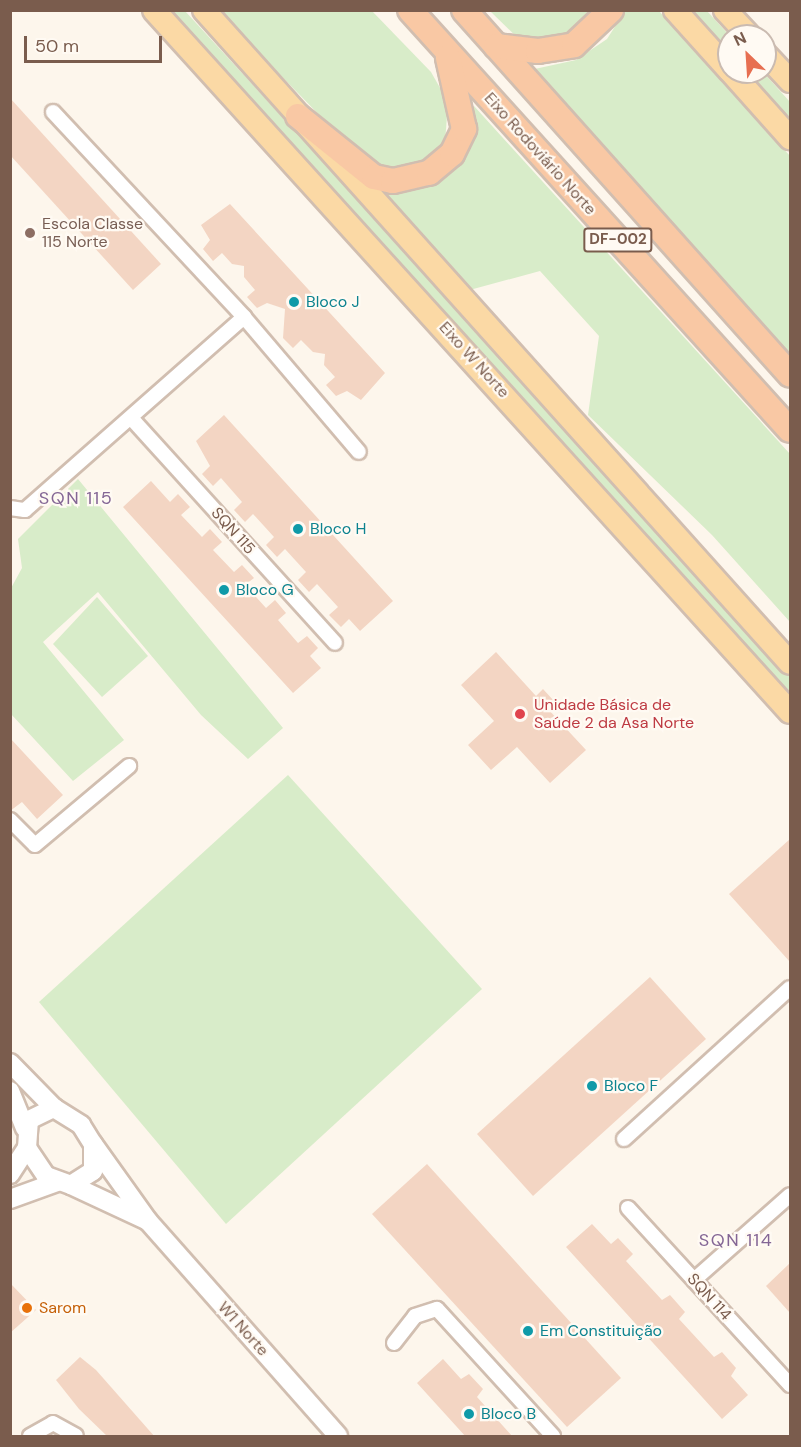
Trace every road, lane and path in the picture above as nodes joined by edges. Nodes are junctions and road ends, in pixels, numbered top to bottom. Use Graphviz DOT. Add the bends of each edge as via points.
graph roads {
  1 [pos="204,10"];
  2 [pos="410,10"];
  3 [pos="464,10"];
  4 [pos="612,10"];
  5 [pos="675,10"];
  6 [pos="725,10"];
  7 [pos="155,14"];
  8 [pos="737,24"];
  9 [pos="496,46"];
  10 [pos="446,50"];
  11 [pos="717,57"];
  12 [pos="777,67"];
  13 [pos="790,81"];
  14 [pos="742,84"];
  15 [pos="53,112"];
  16 [pos="298,116"];
  17 [pos="790,138"];
  18 [pos="244,317"];
  19 [pos="790,375"];
  20 [pos="132,419"];
  21 [pos="790,430"];
  22 [pos="358,452"];
  23 [pos="10,508"];
  24 [pos="335,643"];
  25 [pos="790,663"];
  26 [pos="790,712"];
  27 [pos="129,766"];
  28 [pos="10,820"];
  29 [pos="790,988"];
  30 [pos="10,1063"];
  31 [pos="10,1091"];
  32 [pos="54,1108"];
  33 [pos="25,1128"];
  34 [pos="624,1139"];
  35 [pos="93,1144"];
  36 [pos="27,1148"];
  37 [pos="10,1174"];
  38 [pos="64,1183"];
  39 [pos="790,1195"];
  40 [pos="10,1199"];
  41 [pos="628,1208"];
  42 [pos="148,1221"];
  43 [pos="694,1280"];
  44 [pos="394,1343"];
  45 [pos="790,1385"];
  46 [pos="30,1437"];
  47 [pos="76,1437"];
  48 [pos="338,1437"];
  49 [pos="553,1437"];
  1 -- 16 [label="main road, Eixo W Norte"];
  2 -- 10 [label="highway, Eixo Rodoviário Norte / DF-002"];
  3 -- 9 [label="highway, DF-002"];
  4 -- 9 [label="highway" via="574,45 538,51"];
  5 -- 11 [label="main road"];
  6 -- 8 [label="main road"];
  7 -- 26 [label="main road, Eixo W Norte"];
  9 -- 19 [label="highway, DF-002"];
  10 -- 16 [label="highway" via="464,129 452,154 429,172 393,181 374,177"];
  10 -- 21 [label="highway, Eixo Rodoviário Norte / DF-002"];
  12 -- 13 [label="main road"];
  14 -- 17 [label="main road"];
  15 -- 18 [label="street"];
  16 -- 25 [label="main road, Eixo W Norte"];
  18 -- 20 [label="street"];
  18 -- 22 [label="street"];
  20 -- 23 [label="street" via="26,510"];
  20 -- 24 [label="street, SQN 115"];
  27 -- 28 [label="street" via="35,845"];
  29 -- 34 [label="street"];
  30 -- 32 [label="street"];
  31 -- 33 [label="street"];
  32 -- 33 [label="street" via="40,1110"];
  32 -- 35 [label="street" via="81,1125"];
  33 -- 36 [label="street"];
  35 -- 38 [label="street" via="93,1171"];
  35 -- 42 [label="street, W1 Norte"];
  36 -- 37 [label="street"];
  36 -- 38 [label="street" via="38,1168"];
  38 -- 40 [label="street"];
  38 -- 42 [label="street, W1 Norte"];
  39 -- 43 [label="street"];
  41 -- 43 [label="street, SQN 114"];
  42 -- 48 [label="street, W1 Norte"];
  43 -- 45 [label="street, SQN 114"];
  44 -- 49 [label="street" via="415,1316 436,1309"];
  46 -- 47 [label="street" via="53,1423"];
}
